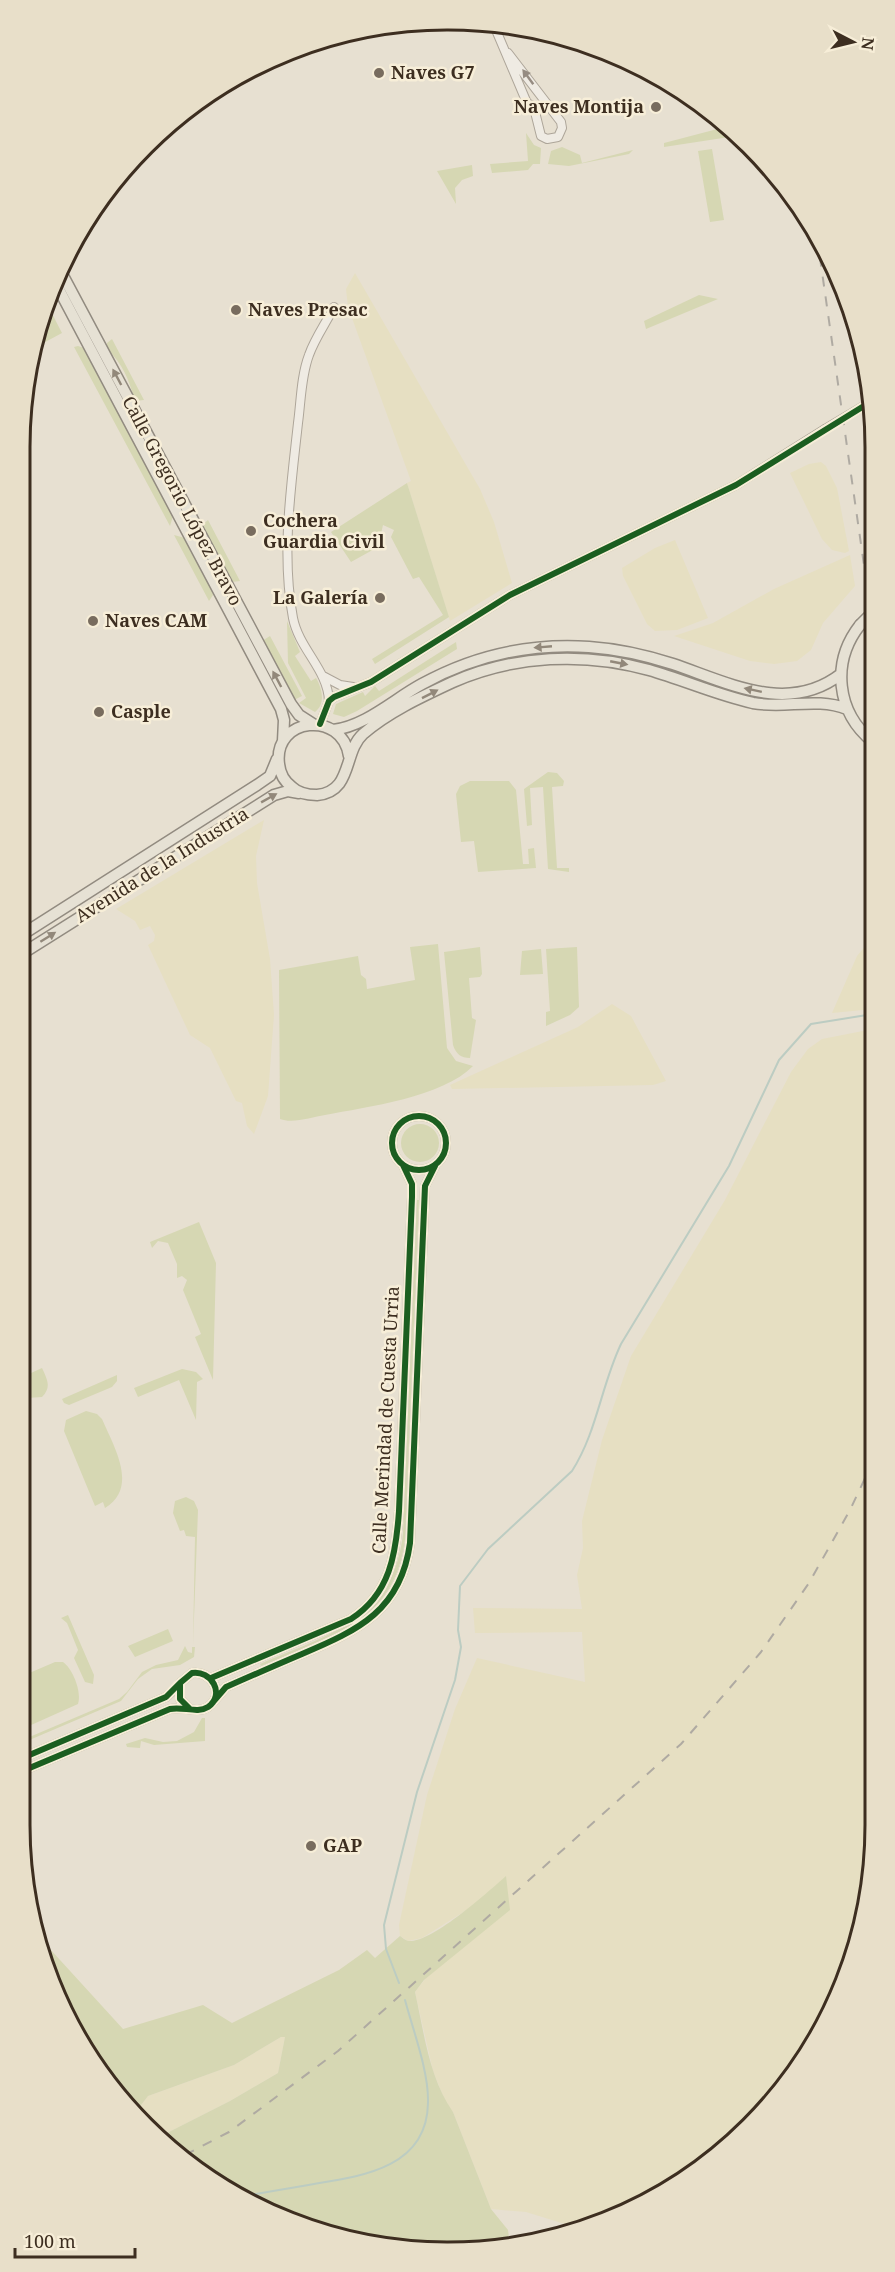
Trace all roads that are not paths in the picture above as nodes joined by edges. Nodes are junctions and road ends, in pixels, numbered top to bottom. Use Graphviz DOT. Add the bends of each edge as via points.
graph roads {
  1 [pos="498,34"];
  2 [pos="508,53"];
  3 [pos="545,104"];
  4 [pos="534,108"];
  5 [pos="65,280"];
  6 [pos="60,292"];
  7 [pos="334,307"];
  8 [pos="863,407"];
  9 [pos="865,620"];
  10 [pos="841,674"];
  11 [pos="323,676"];
  12 [pos="357,688"];
  13 [pos="329,701"];
  14 [pos="847,709"];
  15 [pos="317,724"];
  16 [pos="333,730"];
  17 [pos="865,735"];
  18 [pos="282,742"];
  19 [pos="278,756"];
  20 [pos="349,756"];
  21 [pos="309,795"];
  22 [pos="30,930"];
  23 [pos="30,949"];
  24 [pos="403,1165"];
  25 [pos="435,1166"];
  26 [pos="211,1678"];
  27 [pos="180,1683"];
  28 [pos="213,1702"];
  29 [pos="190,1709"];
  30 [pos="30,1755"];
  31 [pos="30,1768"];
  1 -- 2 [label="street"];
  3 -- 2 [label="street, one-way"];
  2 -- 4 [label="street" via="524,98"];
  3 -- 4 [label="street"];
  3 -- 4 [label="street" via="561,122 561,132 554,139 538,132"];
  15 -- 5 [label="main road, Calle Gregorio López Bravo, one-way" via="299,715 291,704"];
  6 -- 18 [label="main road, Calle Gregorio López Bravo" via="281,709 285,727"];
  7 -- 11 [label="street" via="304,371 289,517 293,618 302,642"];
  8 -- 12 [label="street, bridge" via="717,495 510,595"];
  9 -- 10 [label="main road, bridge" via="846,648"];
  10 -- 14 [label="main road"];
  10 -- 16 [label="main road, one-way" via="811,692 780,694 745,689 662,661 611,649 526,649 487,657 447,672 365,718"];
  11 -- 12 [label="street"];
  11 -- 13 [label="street"];
  12 -- 13 [label="street"];
  13 -- 15 [label="street"];
  14 -- 17 [label="main road"];
  20 -- 14 [label="main road, one-way" via="363,734 424,696 481,672 534,660 610,661 751,702 780,706 821,702"];
  15 -- 16 [label="main road"];
  15 -- 18 [label="main road" via="297,728"];
  16 -- 20 [label="main road" via="344,740"];
  18 -- 19 [label="main road"];
  19 -- 21 [label="main road" via="286,782"];
  19 -- 22 [label="main road, Avenida de la Industria" via="270,776"];
  20 -- 21 [label="main road" via="348,771 341,782 321,794"];
  23 -- 21 [label="main road, Avenida de la Industria, one-way" via="274,795 288,791"];
  24 -- 25 [label="street" via="421,1171"];
  24 -- 25 [label="street" via="392,1146 395,1131 405,1120 421,1116 436,1122 446,1136 445,1153"];
  24 -- 26 [label="street, Calle Merindad de Cuesta Urria" via="412,1184 412,1197 397,1548 388,1578 368,1606 351,1619"];
  25 -- 28 [label="street, Calle Merindad de Cuesta Urria" via="425,1186 410,1543 403,1575 383,1607 358,1629 226,1686"];
  26 -- 27 [label="street" via="196,1672"];
  26 -- 28 [label="street" via="216,1690"];
  27 -- 29 [label="street" via="180,1699"];
  27 -- 30 [label="street" via="166,1697"];
  28 -- 29 [label="street" via="201,1710"];
  29 -- 31 [label="street" via="170,1709"];
}
